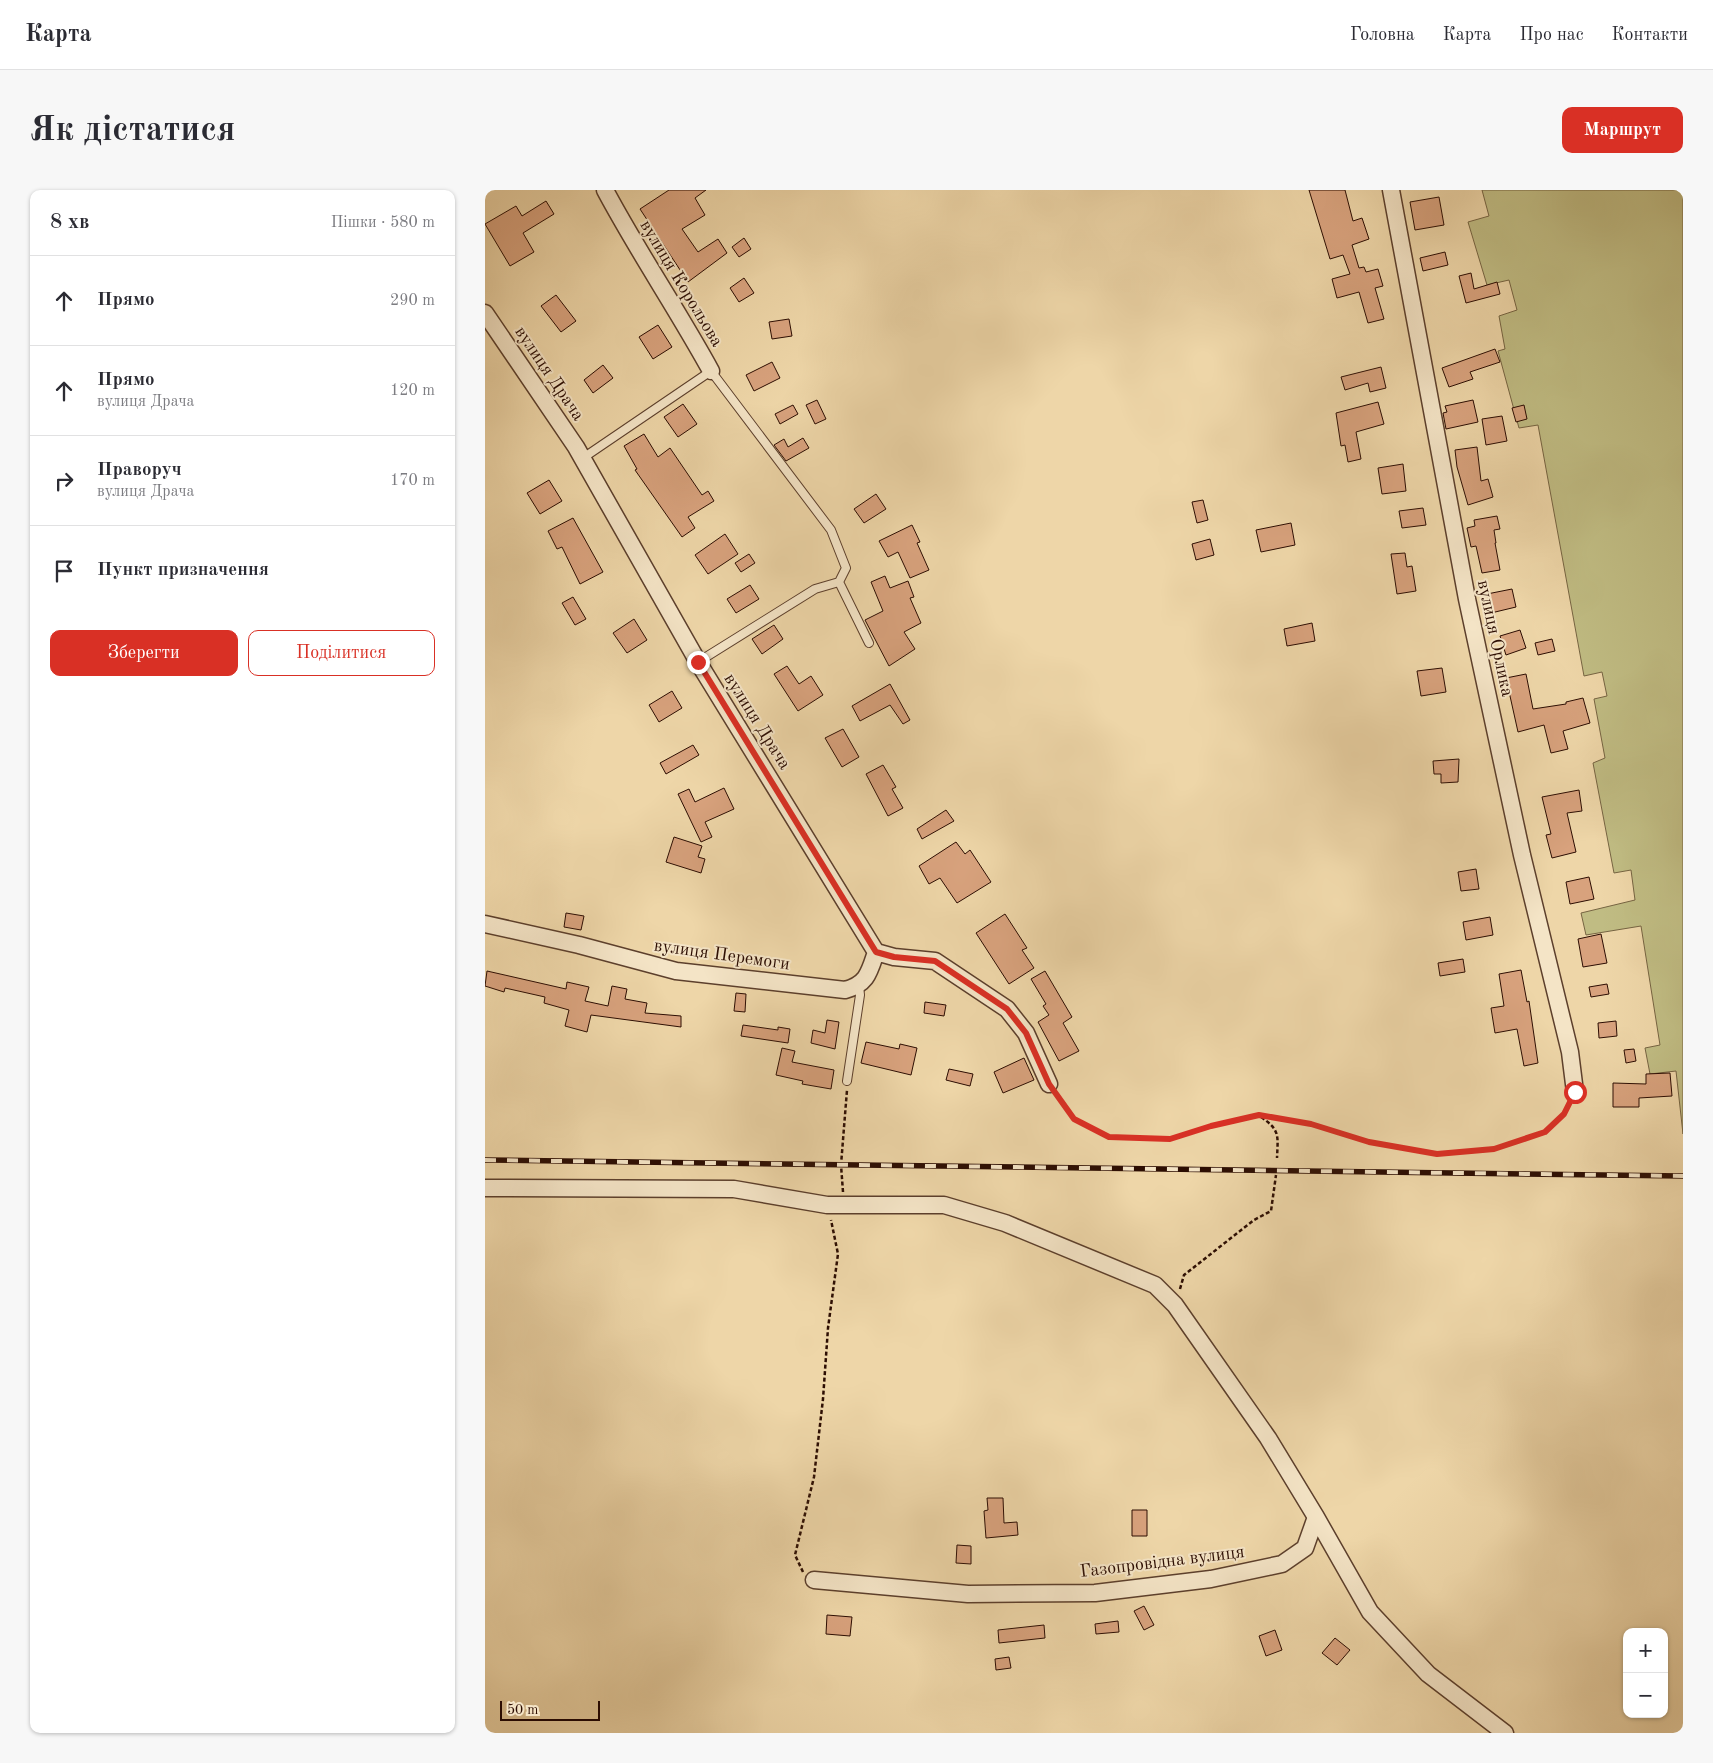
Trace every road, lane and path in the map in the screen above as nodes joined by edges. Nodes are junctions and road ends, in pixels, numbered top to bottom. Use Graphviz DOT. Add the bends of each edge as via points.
graph roads {
  1 [pos="605,190"];
  2 [pos="1391,190"];
  3 [pos="485,313"];
  4 [pos="711,371"];
  5 [pos="583,458"];
  6 [pos="839,582"];
  7 [pos="869,643"];
  8 [pos="698,662"];
  9 [pos="485,924"];
  10 [pos="876,952"];
  11 [pos="859,986"];
  12 [pos="847,1081"];
  13 [pos="1049,1084"];
  14 [pos="1575,1092"];
  15 [pos="1259,1115"];
  16 [pos="1277,1158"];
  17 [pos="1276,1175"];
  18 [pos="485,1188"];
  19 [pos="833,1204"];
  20 [pos="1175,1305"];
  21 [pos="1316,1517"];
  22 [pos="814,1580"];
  23 [pos="1505,1733"];
  1 -- 4 [label="street, вулиця Корольова" via="629,236 683,319"];
  2 -- 14 [label="street, вулиця Орлика" via="1467,599 1522,855 1570,1052"];
  3 -- 5 [label="street, вулиця Драча"];
  4 -- 5 [label="lane"];
  4 -- 6 [label="lane" via="831,530 846,568"];
  5 -- 8 [label="street, вулиця Драча"];
  6 -- 7 [label="lane"];
  6 -- 8 [label="lane" via="815,589"];
  8 -- 10 [label="street, вулиця Драча"];
  9 -- 11 [label="street, вулиця Перемоги" via="676,971 845,990"];
  10 -- 11 [label="street" via="866,978"];
  10 -- 13 [label="street" via="935,961 1007,1009 1026,1033"];
  11 -- 12 [label="lane"];
  12 -- 19 [label="path" via="841,1165 844,1190"];
  13 -- 15 [label="path" via="1074,1119 1109,1137 1170,1139"];
  14 -- 15 [label="path" via="1564,1114 1545,1132 1494,1149 1437,1154 1369,1142 1311,1124"];
  15 -- 16 [label="path" via="1277,1131"];
  17 -- 20 [label="path" via="1271,1211 1254,1220 1184,1275"];
  18 -- 19 [label="street" via="734,1189"];
  19 -- 20 [label="street" via="944,1204 1005,1223 1155,1285"];
  19 -- 22 [label="path" via="837,1254 823,1399 814,1477 795,1556 800,1570"];
  20 -- 21 [label="street" via="1269,1438"];
  21 -- 22 [label="street, Газопровідна вулиця" via="1305,1548 1282,1564 1211,1579 1095,1592 968,1594"];
  21 -- 23 [label="street" via="1370,1612 1428,1674"];
}
